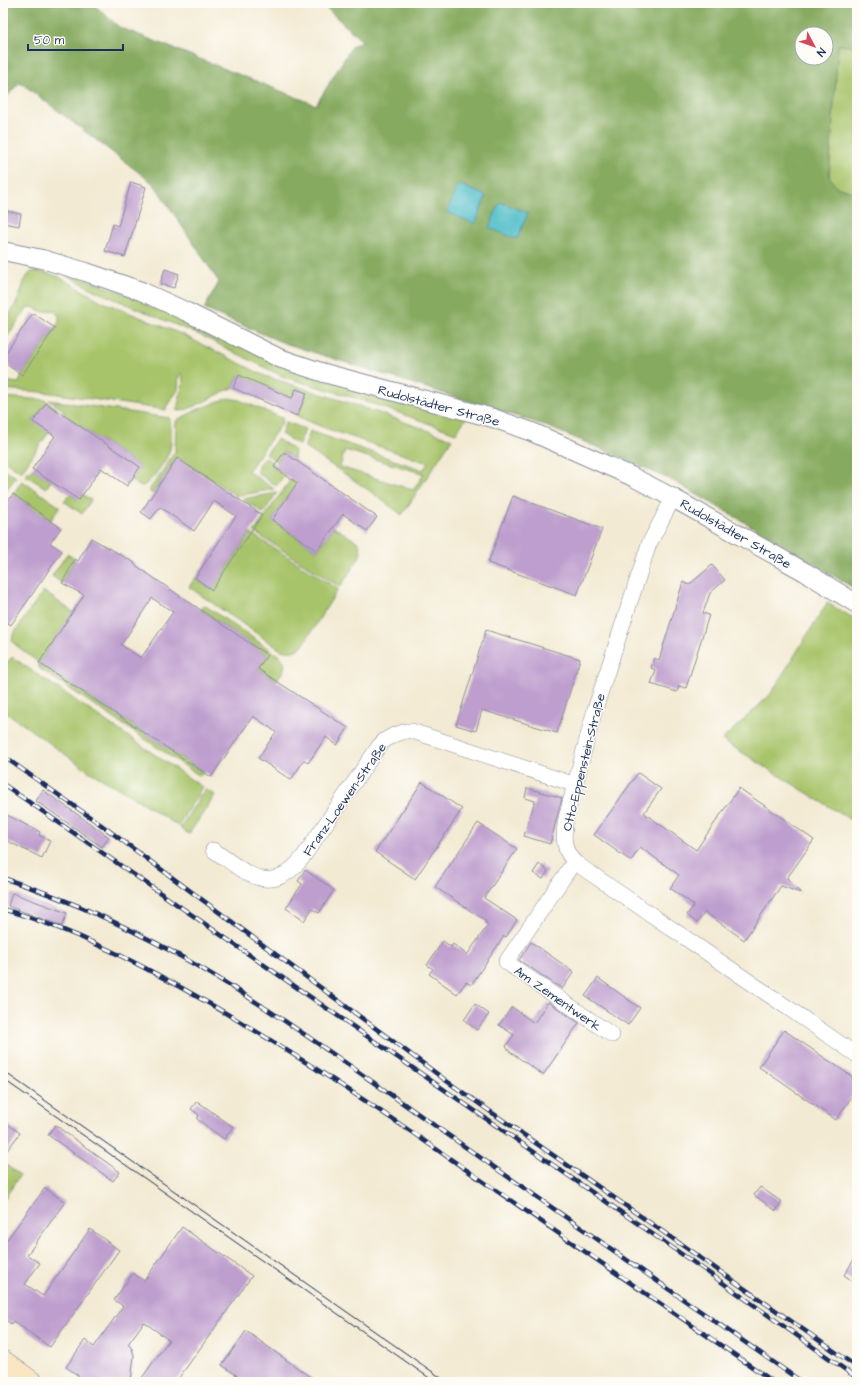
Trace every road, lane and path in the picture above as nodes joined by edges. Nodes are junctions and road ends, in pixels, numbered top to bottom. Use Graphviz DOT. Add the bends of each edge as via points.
graph roads {
  1 [pos="3,251"];
  2 [pos="673,498"];
  3 [pos="857,604"];
  4 [pos="576,785"];
  5 [pos="213,850"];
  6 [pos="574,862"];
  7 [pos="612,1035"];
  8 [pos="857,1055"];
  9 [pos="3,1361"];
  10 [pos="32,1382"];
  1 -- 2 [label="street, Rudolstädter Straße" via="42,259 141,291 279,358 324,373 493,418 532,432 631,476"];
  2 -- 3 [label="street, Rudolstädter Straße"];
  2 -- 4 [label="street, Otto-Eppenstein-Straße" via="649,544 595,709"];
  4 -- 5 [label="street, Franz-Loewen-Straße" via="406,731 389,738 379,746 303,857 284,876 271,880 258,879"];
  4 -- 6 [label="street, Otto-Eppenstein-Straße" via="566,818 564,836 567,852"];
  6 -- 7 [label="street, Am Zementwerk" via="506,962"];
  6 -- 8 [label="street, Otto-Eppenstein-Straße"];
  9 -- 10 [label="main road"];
}
